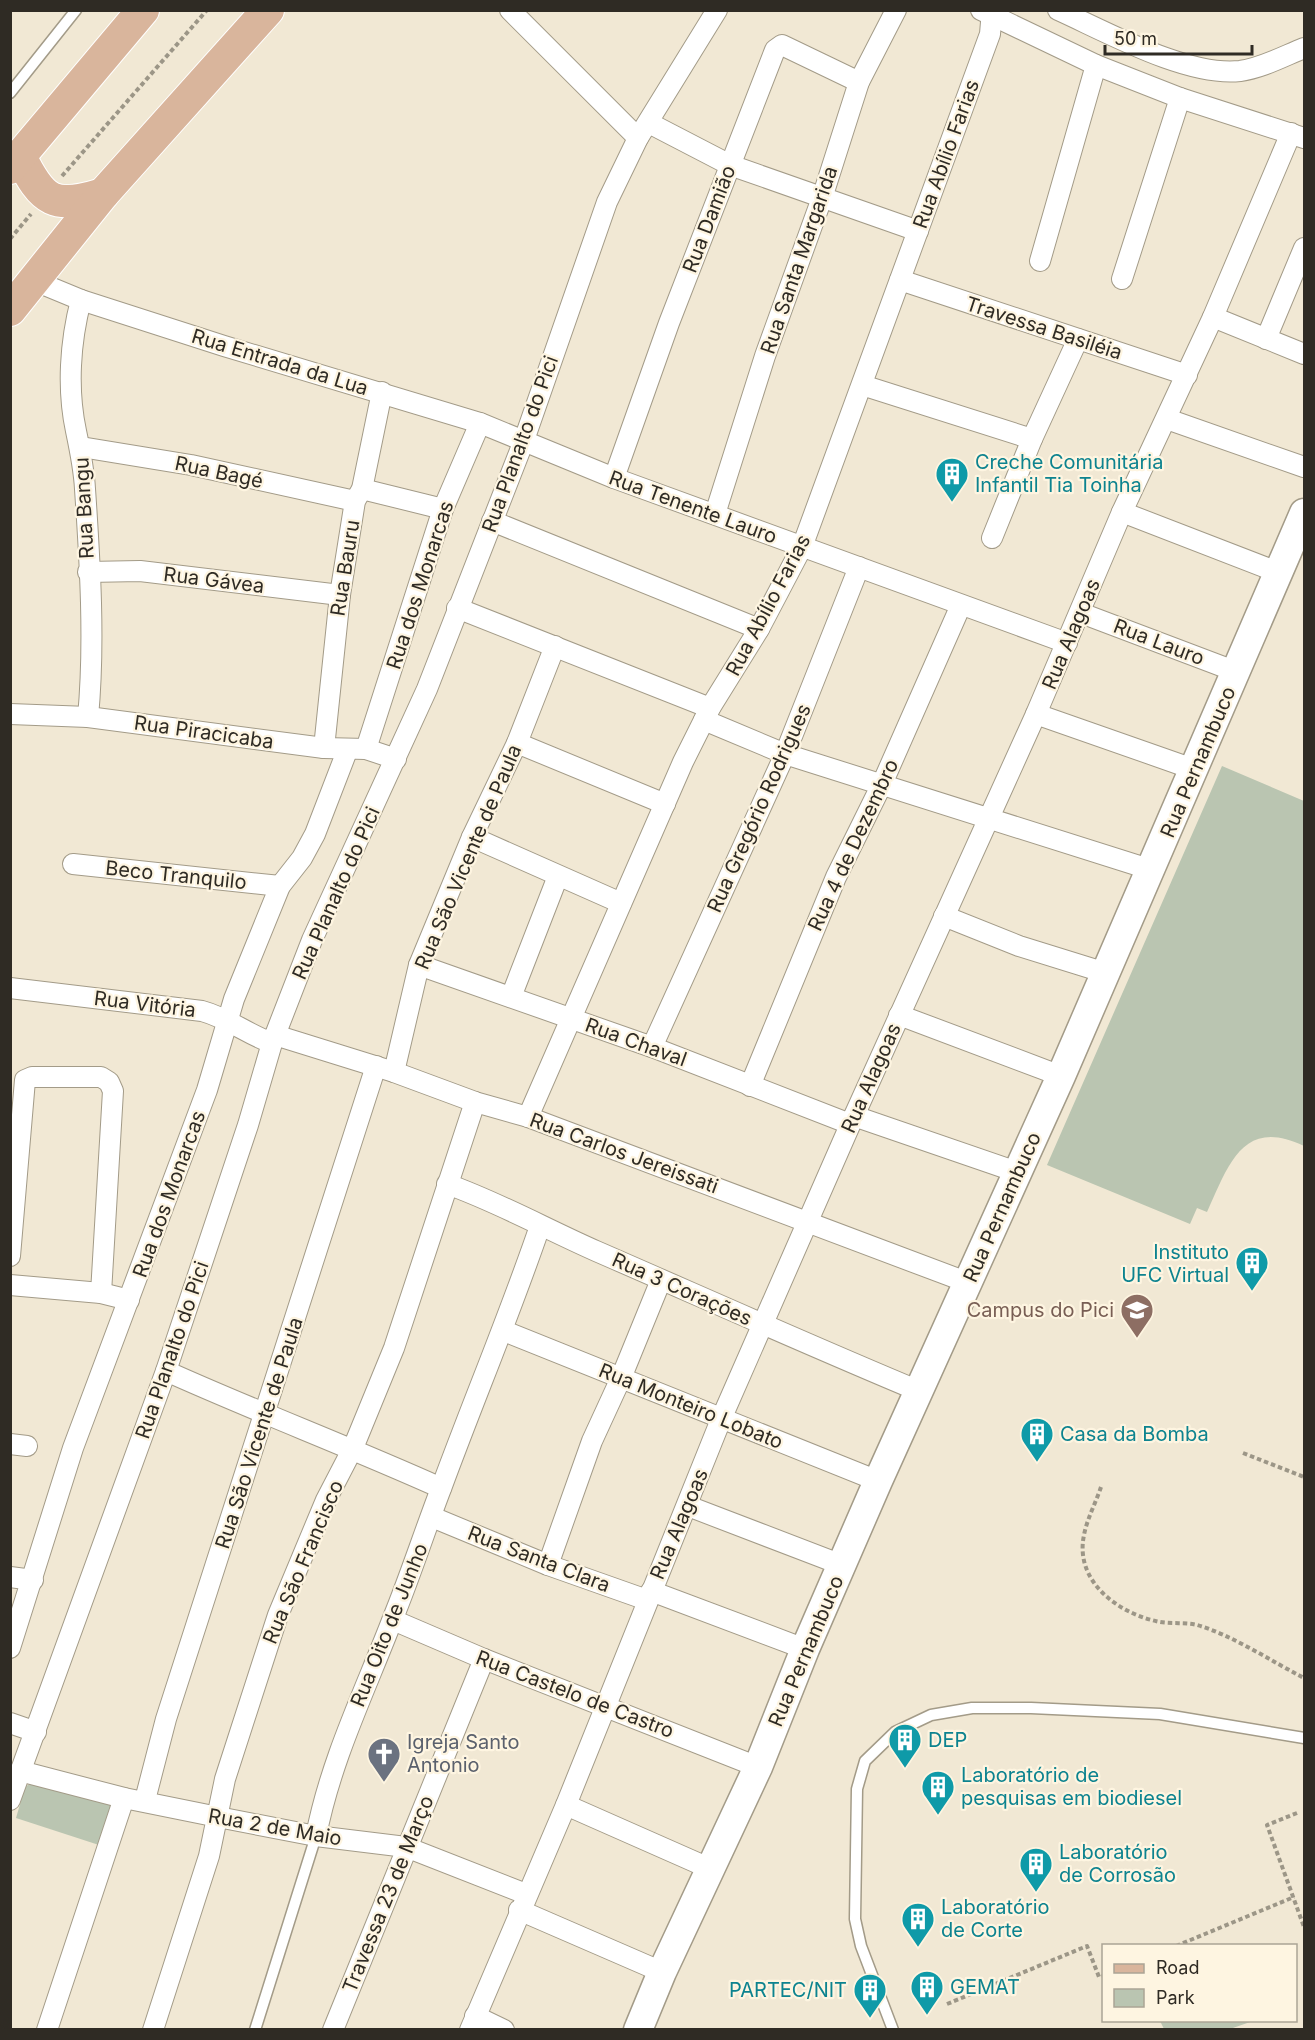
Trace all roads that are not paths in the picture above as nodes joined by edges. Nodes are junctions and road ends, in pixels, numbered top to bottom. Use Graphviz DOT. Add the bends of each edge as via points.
graph roads {
  1 [pos="76,10"];
  2 [pos="143,10"];
  3 [pos="268,10"];
  4 [pos="510,10"];
  5 [pos="717,10"];
  6 [pos="896,10"];
  7 [pos="1058,10"];
  8 [pos="988,12"];
  9 [pos="1305,48"];
  10 [pos="1096,65"];
  11 [pos="858,82"];
  12 [pos="10,93"];
  13 [pos="1180,98"];
  14 [pos="643,131"];
  15 [pos="1298,136"];
  16 [pos="15,162"];
  17 [pos="730,165"];
  18 [pos="103,194"];
  19 [pos="822,198"];
  20 [pos="918,231"];
  21 [pos="1305,248"];
  22 [pos="1040,261"];
  23 [pos="1122,279"];
  24 [pos="900,280"];
  25 [pos="35,281"];
  26 [pos="81,300"];
  27 [pos="10,310"];
  28 [pos="1213,317"];
  29 [pos="1078,339"];
  30 [pos="1266,339"];
  31 [pos="1305,354"];
  32 [pos="1187,375"];
  33 [pos="862,385"];
  34 [pos="382,392"];
  35 [pos="1167,419"];
  36 [pos="480,423"];
  37 [pos="1032,439"];
  38 [pos="523,443"];
  39 [pos="81,447"];
  40 [pos="1305,467"];
  41 [pos="614,478"];
  42 [pos="358,495"];
  43 [pos="443,509"];
  44 [pos="1122,512"];
  45 [pos="1305,513"];
  46 [pos="715,514"];
  47 [pos="492,520"];
  48 [pos="992,538"];
  49 [pos="802,547"];
  50 [pos="859,567"];
  51 [pos="88,572"];
  52 [pos="1280,573"];
  53 [pos="340,595"];
  54 [pos="961,605"];
  55 [pos="457,608"];
  56 [pos="1080,613"];
  57 [pos="759,629"];
  58 [pos="1067,644"];
  59 [pos="555,646"];
  60 [pos="1237,672"];
  61 [pos="10,714"];
  62 [pos="707,714"];
  63 [pos="1036,714"];
  64 [pos="88,717"];
  65 [pos="517,743"];
  66 [pos="324,748"];
  67 [pos="357,750"];
  68 [pos="785,754"];
  69 [pos="396,759"];
  70 [pos="1193,769"];
  71 [pos="882,784"];
  72 [pos="664,804"];
  73 [pos="988,818"];
  74 [pos="472,837"];
  75 [pos="73,864"];
  76 [pos="1152,870"];
  77 [pos="558,876"];
  78 [pos="280,886"];
  79 [pos="621,903"];
  80 [pos="944,916"];
  81 [pos="419,965"];
  82 [pos="1106,973"];
  83 [pos="10,988"];
  84 [pos="511,997"];
  85 [pos="899,1015"];
  86 [pos="571,1018"];
  87 [pos="228,1019"];
  88 [pos="274,1039"];
  89 [pos="652,1047"];
  90 [pos="385,1069"];
  91 [pos="1061,1076"];
  92 [pos="750,1086"];
  93 [pos="475,1102"];
  94 [pos="528,1117"];
  95 [pos="852,1120"];
  96 [pos="1017,1172"];
  97 [pos="447,1184"];
  98 [pos="807,1222"];
  99 [pos="540,1226"];
  100 [pos="10,1256"];
  101 [pos="661,1280"];
  102 [pos="969,1283"];
  103 [pos="10,1285"];
  104 [pos="101,1293"];
  105 [pos="129,1300"];
  106 [pos="762,1326"];
  107 [pos="504,1330"];
  108 [pos="166,1371"];
  109 [pos="621,1378"];
  110 [pos="919,1391"];
  111 [pos="265,1416"];
  112 [pos="722,1417"];
  113 [pos="352,1448"];
  114 [pos="878,1481"];
  115 [pos="441,1488"];
  116 [pos="688,1506"];
  117 [pos="432,1517"];
  118 [pos="548,1565"];
  119 [pos="842,1565"];
  120 [pos="10,1578"];
  121 [pos="33,1580"];
  122 [pos="649,1595"];
  123 [pos="393,1620"];
  124 [pos="10,1648"];
  125 [pos="805,1649"];
  126 [pos="484,1659"];
  127 [pos="605,1705"];
  128 [pos="10,1723"];
  129 [pos="36,1732"];
  130 [pos="1305,1738"];
  131 [pos="758,1767"];
  132 [pos="20,1771"];
  133 [pos="124,1798"];
  134 [pos="10,1800"];
  135 [pos="145,1800"];
  136 [pos="566,1804"];
  137 [pos="218,1817"];
  138 [pos="316,1836"];
  139 [pos="406,1847"];
  140 [pos="711,1869"];
  141 [pos="523,1902"];
  142 [pos="662,1972"];
  143 [pos="472,2023"];
  144 [pos="47,2030"];
  145 [pos="153,2030"];
  146 [pos="255,2030"];
  147 [pos="333,2030"];
  148 [pos="504,2030"];
  149 [pos="638,2030"];
  150 [pos="892,2030"];
  1 -- 12 [label="lane"];
  2 -- 16 [label="main road"];
  3 -- 18 [label="main road"];
  4 -- 14 [label="street"];
  5 -- 14 [label="street, Rua Planalto do Pici"];
  6 -- 11 [label="street, Rua Santa Margarida"];
  7 -- 9 [label="street" via="1203,70 1241,70"];
  8 -- 10 [label="street"];
  8 -- 20 [label="street, Rua Abílio Farias" via="990,34"];
  10 -- 13 [label="street"];
  10 -- 22 [label="street"];
  11 -- 17 [label="street, Rua Damião" via="777,46"];
  11 -- 19 [label="street, Rua Santa Margarida"];
  13 -- 15 [label="street"];
  13 -- 23 [label="street"];
  14 -- 17 [label="street"];
  14 -- 38 [label="street, Rua Planalto do Pici" via="606,202"];
  15 -- 28 [label="street, Rua Alagoas"];
  16 -- 18 [label="main road" via="46,195 62,203"];
  17 -- 19 [label="street"];
  17 -- 41 [label="street, Rua Damião"];
  18 -- 25 [label="main road"];
  19 -- 20 [label="street"];
  19 -- 46 [label="street, Rua Santa Margarida" via="765,356"];
  20 -- 24 [label="street, Rua Abílio Farias"];
  21 -- 30 [label="street"];
  24 -- 29 [label="street, Travessa Basiléia"];
  24 -- 33 [label="street, Rua Abílio Farias"];
  25 -- 26 [label="street, Rua Entrada da Lua"];
  25 -- 27 [label="main road"];
  26 -- 34 [label="street, Rua Entrada da Lua"];
  26 -- 39 [label="street, Rua Bangu" via="71,349 76,430"];
  28 -- 30 [label="street"];
  28 -- 32 [label="street, Rua Alagoas"];
  29 -- 32 [label="street, Travessa Basiléia"];
  29 -- 37 [label="street"];
  30 -- 31 [label="street"];
  32 -- 35 [label="street, Rua Alagoas"];
  33 -- 37 [label="street"];
  33 -- 49 [label="street, Rua Abílio Farias"];
  34 -- 36 [label="street, Rua Entrada da Lua"];
  34 -- 42 [label="street, Rua Bauru"];
  35 -- 40 [label="street"];
  35 -- 44 [label="street, Rua Alagoas"];
  36 -- 38 [label="street, Rua Entrada da Lua"];
  36 -- 43 [label="street, Rua dos Monarcas"];
  37 -- 48 [label="street"];
  38 -- 41 [label="street, Rua Tenente Lauro"];
  38 -- 47 [label="street, Rua Planalto do Pici"];
  39 -- 42 [label="street, Rua Bagé"];
  39 -- 51 [label="street, Rua Bangu"];
  41 -- 46 [label="street, Rua Tenente Lauro"];
  42 -- 43 [label="street, Rua Bagé"];
  42 -- 53 [label="street, Rua Bauru"];
  43 -- 67 [label="street, Rua dos Monarcas"];
  44 -- 52 [label="street"];
  44 -- 56 [label="street, Rua Alagoas"];
  45 -- 52 [label="street, Rua Pernambuco"];
  46 -- 49 [label="street, Rua Tenente Lauro"];
  47 -- 55 [label="street, Rua Planalto do Pici"];
  47 -- 57 [label="street"];
  49 -- 50 [label="street, Rua Tenente Lauro"];
  49 -- 57 [label="street, Rua Abílio Farias"];
  50 -- 54 [label="street, Rua Tenente Lauro"];
  50 -- 68 [label="street, Rua Gregório Rodrigues"];
  51 -- 53 [label="street, Rua Gávea" via="141,571"];
  51 -- 64 [label="street, Rua Bangu" via="92,672"];
  52 -- 60 [label="street, Rua Pernambuco"];
  53 -- 66 [label="street, Rua Bauru"];
  54 -- 58 [label="street, Rua Tenente Lauro"];
  54 -- 71 [label="street, Rua 4 de Dezembro"];
  55 -- 59 [label="street"];
  55 -- 69 [label="street, Rua Planalto do Pici" via="428,689"];
  56 -- 58 [label="street, Rua Alagoas"];
  56 -- 60 [label="street, Rua Lauro"];
  57 -- 62 [label="street, Rua Abílio Farias"];
  58 -- 63 [label="street, Rua Alagoas"];
  59 -- 62 [label="street"];
  59 -- 65 [label="street, Rua São Vicente de Paula"];
  60 -- 70 [label="street, Rua Pernambuco"];
  61 -- 64 [label="street, Rua Piracicaba"];
  62 -- 68 [label="street"];
  62 -- 72 [label="street, Rua Abílio Farias"];
  63 -- 70 [label="street"];
  63 -- 73 [label="street, Rua Alagoas"];
  64 -- 66 [label="street, Rua Piracicaba"];
  65 -- 72 [label="street"];
  65 -- 74 [label="street, Rua São Vicente de Paula"];
  66 -- 67 [label="street, Rua Piracicaba"];
  67 -- 69 [label="street, Rua Piracicaba"];
  67 -- 78 [label="street, Rua dos Monarcas" via="302,858"];
  68 -- 71 [label="street"];
  68 -- 89 [label="street, Rua Gregório Rodrigues"];
  69 -- 88 [label="street, Rua Planalto do Pici" via="312,940"];
  70 -- 76 [label="street, Rua Pernambuco"];
  71 -- 73 [label="street"];
  71 -- 92 [label="street, Rua 4 de Dezembro" via="831,888"];
  72 -- 79 [label="street, Rua Abílio Farias"];
  73 -- 76 [label="street"];
  73 -- 80 [label="street, Rua Alagoas"];
  74 -- 77 [label="street"];
  74 -- 81 [label="street, Rua São Vicente de Paula"];
  75 -- 78 [label="street, Beco Tranquilo"];
  76 -- 82 [label="street, Rua Pernambuco"];
  77 -- 79 [label="street"];
  77 -- 84 [label="street"];
  78 -- 87 [label="street, Rua dos Monarcas"];
  79 -- 86 [label="street, Rua Abílio Farias"];
  80 -- 82 [label="street" via="1019,946"];
  80 -- 85 [label="street, Rua Alagoas"];
  81 -- 84 [label="street, Rua Chaval"];
  81 -- 90 [label="street, Rua São Vicente de Paula"];
  82 -- 91 [label="street, Rua Pernambuco"];
  83 -- 87 [label="street, Rua Vitória" via="202,1011"];
  84 -- 86 [label="street, Rua Chaval"];
  85 -- 91 [label="street"];
  85 -- 95 [label="street, Rua Alagoas"];
  86 -- 89 [label="street, Rua Chaval"];
  86 -- 94 [label="street, Rua Abílio Farias"];
  87 -- 88 [label="street, Rua Vitória" via="251,1035"];
  87 -- 105 [label="street, Rua dos Monarcas" via="207,1090"];
  88 -- 90 [label="street, Rua Carlos Jereissati"];
  88 -- 108 [label="street, Rua Planalto do Pici"];
  89 -- 92 [label="street, Rua Chaval"];
  90 -- 93 [label="street, Rua Carlos Jereissati"];
  90 -- 111 [label="street, Rua São Vicente de Paula"];
  91 -- 96 [label="street, Rua Pernambuco"];
  92 -- 95 [label="street, Rua Chaval"];
  93 -- 94 [label="street, Rua Carlos Jereissati"];
  93 -- 97 [label="street, Rua São Francisco"];
  94 -- 98 [label="street, Rua Carlos Jereissati"];
  95 -- 96 [label="street, Rua Chaval"];
  95 -- 98 [label="street, Rua Alagoas"];
  96 -- 102 [label="street, Rua Pernambuco"];
  97 -- 99 [label="street, Rua 3 Corações"];
  97 -- 113 [label="street, Rua São Francisco" via="394,1348"];
  98 -- 102 [label="street, Rua Carlos Jereissati"];
  98 -- 106 [label="street, Rua Alagoas"];
  99 -- 101 [label="street, Rua 3 Corações"];
  99 -- 107 [label="street, Rua Oito de Junho"];
  100 -- 104 [label="street" via="25,1080 101,1077 113,1091"];
  101 -- 106 [label="street, Rua 3 Corações"];
  101 -- 109 [label="street"];
  102 -- 110 [label="street, Rua Pernambuco"];
  103 -- 104 [label="street"];
  104 -- 105 [label="street"];
  105 -- 121 [label="street, Rua dos Monarcas" via="73,1448"];
  106 -- 110 [label="street, Rua 3 Corações"];
  106 -- 112 [label="street, Rua Alagoas"];
  107 -- 109 [label="street, Rua Monteiro Lobato"];
  107 -- 115 [label="street, Rua Oito de Junho"];
  108 -- 111 [label="street"];
  108 -- 129 [label="street, Rua Planalto do Pici"];
  109 -- 112 [label="street, Rua Monteiro Lobato"];
  109 -- 118 [label="street" via="592,1441"];
  110 -- 114 [label="street, Rua Pernambuco"];
  111 -- 113 [label="street"];
  111 -- 135 [label="street, Rua São Vicente de Paula" via="166,1719"];
  112 -- 114 [label="street, Rua Monteiro Lobato"];
  112 -- 116 [label="street, Rua Alagoas"];
  113 -- 115 [label="street"];
  113 -- 137 [label="street, Rua São Francisco" via="278,1615 225,1779"];
  114 -- 119 [label="street, Rua Pernambuco"];
  115 -- 117 [label="street, Rua Oito de Junho"];
  116 -- 119 [label="street"];
  116 -- 122 [label="street, Rua Alagoas"];
  117 -- 118 [label="street, Rua Santa Clara"];
  117 -- 123 [label="street, Rua Oito de Junho"];
  118 -- 122 [label="street, Rua Santa Clara"];
  119 -- 125 [label="street, Rua Pernambuco"];
  120 -- 121 [label="street"];
  121 -- 124 [label="street, Rua dos Monarcas"];
  122 -- 125 [label="street, Rua Santa Clara"];
  122 -- 127 [label="street, Rua Alagoas"];
  123 -- 126 [label="street, Rua Castelo de Castro"];
  123 -- 138 [label="street, Rua Oito de Junho" via="325,1791"];
  125 -- 131 [label="street, Rua Pernambuco"];
  126 -- 127 [label="street, Rua Castelo de Castro"];
  126 -- 139 [label="street, Travessa 23 de Março"];
  127 -- 131 [label="street, Rua Castelo de Castro"];
  127 -- 136 [label="street, Rua Alagoas"];
  128 -- 129 [label="street"];
  129 -- 132 [label="street, Rua Planalto do Pici"];
  130 -- 150 [label="lane" via="1160,1714 1031,1708 972,1708 931,1715 895,1732 865,1761 857,1789 855,1919"];
  131 -- 140 [label="street, Rua Pernambuco"];
  132 -- 133 [label="street, Rua 2 de Maio"];
  132 -- 134 [label="street, Rua Planalto do Pici"];
  133 -- 135 [label="street, Rua 2 de Maio"];
  133 -- 144 [label="street"];
  135 -- 137 [label="street, Rua 2 de Maio"];
  136 -- 140 [label="street"];
  136 -- 141 [label="street, Rua Alagoas"];
  137 -- 138 [label="street, Rua 2 de Maio"];
  137 -- 145 [label="street, Rua São Francisco"];
  138 -- 139 [label="street, Rua 2 de Maio"];
  138 -- 146 [label="lane, Rua Oito de Junho"];
  139 -- 141 [label="street, Rua 2 de Maio"];
  139 -- 147 [label="street, Travessa 23 de Março"];
  140 -- 142 [label="street, Rua Pernambuco"];
  141 -- 142 [label="street, Rua 2 de Maio"];
  141 -- 143 [label="street, Rua Alagoas"];
  142 -- 149 [label="street, Rua Pernambuco"];
  143 -- 148 [label="street"];
}
